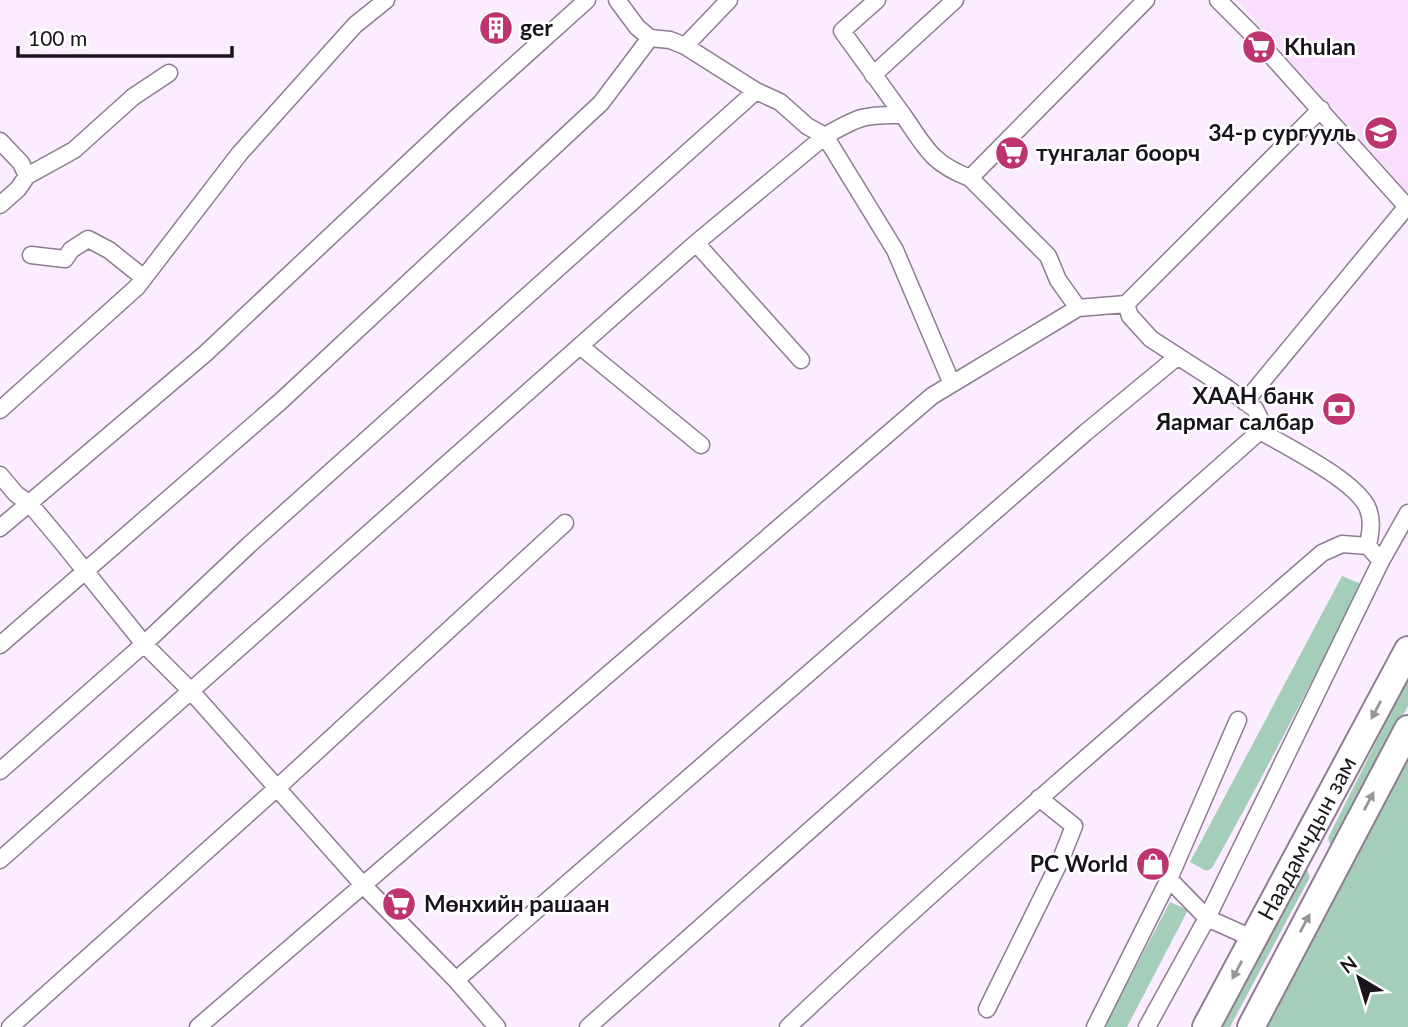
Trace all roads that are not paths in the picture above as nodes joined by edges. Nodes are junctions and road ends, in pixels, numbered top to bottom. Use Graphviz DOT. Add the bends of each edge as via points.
graph roads {
  1 [pos="386,0"];
  2 [pos="587,0"];
  3 [pos="617,0"];
  4 [pos="729,0"];
  5 [pos="877,0"];
  6 [pos="955,0"];
  7 [pos="1146,0"];
  8 [pos="1218,0"];
  9 [pos="650,38"];
  10 [pos="685,46"];
  11 [pos="169,73"];
  12 [pos="873,75"];
  13 [pos="755,91"];
  14 [pos="1321,109"];
  15 [pos="903,115"];
  16 [pos="825,136"];
  17 [pos="0,141"];
  18 [pos="27,176"];
  19 [pos="970,178"];
  20 [pos="0,205"];
  21 [pos="1408,206"];
  22 [pos="696,243"];
  23 [pos="31,255"];
  24 [pos="144,278"];
  25 [pos="1126,304"];
  26 [pos="1078,308"];
  27 [pos="580,346"];
  28 [pos="1177,357"];
  29 [pos="801,360"];
  30 [pos="952,384"];
  31 [pos="1245,402"];
  32 [pos="0,410"];
  33 [pos="1260,431"];
  34 [pos="701,445"];
  35 [pos="0,475"];
  36 [pos="30,504"];
  37 [pos="1408,513"];
  38 [pos="565,523"];
  39 [pos="0,528"];
  40 [pos="1368,546"];
  41 [pos="1381,561"];
  42 [pos="84,571"];
  43 [pos="144,644"];
  44 [pos="0,645"];
  45 [pos="1408,650"];
  46 [pos="190,690"];
  47 [pos="1238,720"];
  48 [pos="1408,729"];
  49 [pos="0,771"];
  50 [pos="278,787"];
  51 [pos="1039,798"];
  52 [pos="1305,845"];
  53 [pos="0,860"];
  54 [pos="1337,861"];
  55 [pos="1168,879"];
  56 [pos="364,886"];
  57 [pos="1207,918"];
  58 [pos="1254,939"];
  59 [pos="456,980"];
  60 [pos="987,1009"];
  61 [pos="10,1027"];
  62 [pos="198,1027"];
  63 [pos="497,1027"];
  64 [pos="588,1027"];
  65 [pos="788,1027"];
  66 [pos="1095,1027"];
  67 [pos="1147,1027"];
  68 [pos="1206,1027"];
  69 [pos="1251,1027"];
  1 -- 24 [label="street" via="355,26 240,153"];
  2 -- 36 [label="street" via="206,353"];
  3 -- 9 [label="street"];
  4 -- 10 [label="street"];
  5 -- 12 [label="street" via="842,31"];
  6 -- 12 [label="street"];
  7 -- 19 [label="street"];
  8 -- 14 [label="street"];
  9 -- 10 [label="street"];
  9 -- 42 [label="street" via="601,103 281,401"];
  10 -- 13 [label="street"];
  11 -- 18 [label="street" via="133,97 74,150"];
  12 -- 15 [label="street"];
  13 -- 16 [label="street"];
  13 -- 43 [label="street"];
  14 -- 21 [label="street"];
  14 -- 25 [label="street"];
  15 -- 16 [label="street" via="856,118"];
  15 -- 19 [label="street" via="936,161"];
  16 -- 22 [label="street"];
  16 -- 30 [label="street" via="895,250"];
  17 -- 18 [label="street"];
  18 -- 20 [label="street"];
  19 -- 26 [label="street" via="1048,256"];
  21 -- 31 [label="street"];
  22 -- 27 [label="street"];
  22 -- 29 [label="street"];
  23 -- 24 [label="street" via="65,259 88,239"];
  24 -- 32 [label="street"];
  25 -- 26 [label="street"];
  25 -- 28 [label="street" via="1138,326"];
  26 -- 30 [label="street"];
  27 -- 34 [label="street"];
  27 -- 46 [label="street"];
  28 -- 31 [label="street"];
  28 -- 59 [label="street"];
  30 -- 56 [label="street" via="932,396"];
  31 -- 33 [label="street" via="1261,421"];
  33 -- 40 [label="street" via="1350,486 1368,507"];
  33 -- 64 [label="street"];
  35 -- 36 [label="street"];
  36 -- 39 [label="street"];
  36 -- 42 [label="street"];
  37 -- 41 [label="street"];
  38 -- 50 [label="street"];
  40 -- 41 [label="street"];
  40 -- 51 [label="street" via="1342,544 1322,553"];
  41 -- 57 [label="street"];
  42 -- 43 [label="street"];
  42 -- 44 [label="street"];
  43 -- 46 [label="street"];
  43 -- 49 [label="street"];
  45 -- 52 [label="highway, Наадамчдын зам, one-way"];
  46 -- 50 [label="street"];
  46 -- 53 [label="street"];
  47 -- 55 [label="street"];
  54 -- 48 [label="highway, Наадамчдын зам, one-way"];
  50 -- 56 [label="street"];
  50 -- 61 [label="street"];
  51 -- 60 [label="street" via="1074,826"];
  51 -- 65 [label="street"];
  52 -- 54 [label="highway"];
  52 -- 58 [label="highway, Наадамчдын зам"];
  69 -- 54 [label="highway, Наадамчдын зам, one-way"];
  55 -- 57 [label="street"];
  55 -- 66 [label="street"];
  56 -- 59 [label="street"];
  56 -- 62 [label="street"];
  57 -- 58 [label="street"];
  57 -- 67 [label="street"];
  58 -- 68 [label="highway, Наадамчдын зам, one-way"];
  59 -- 63 [label="street"];
}
